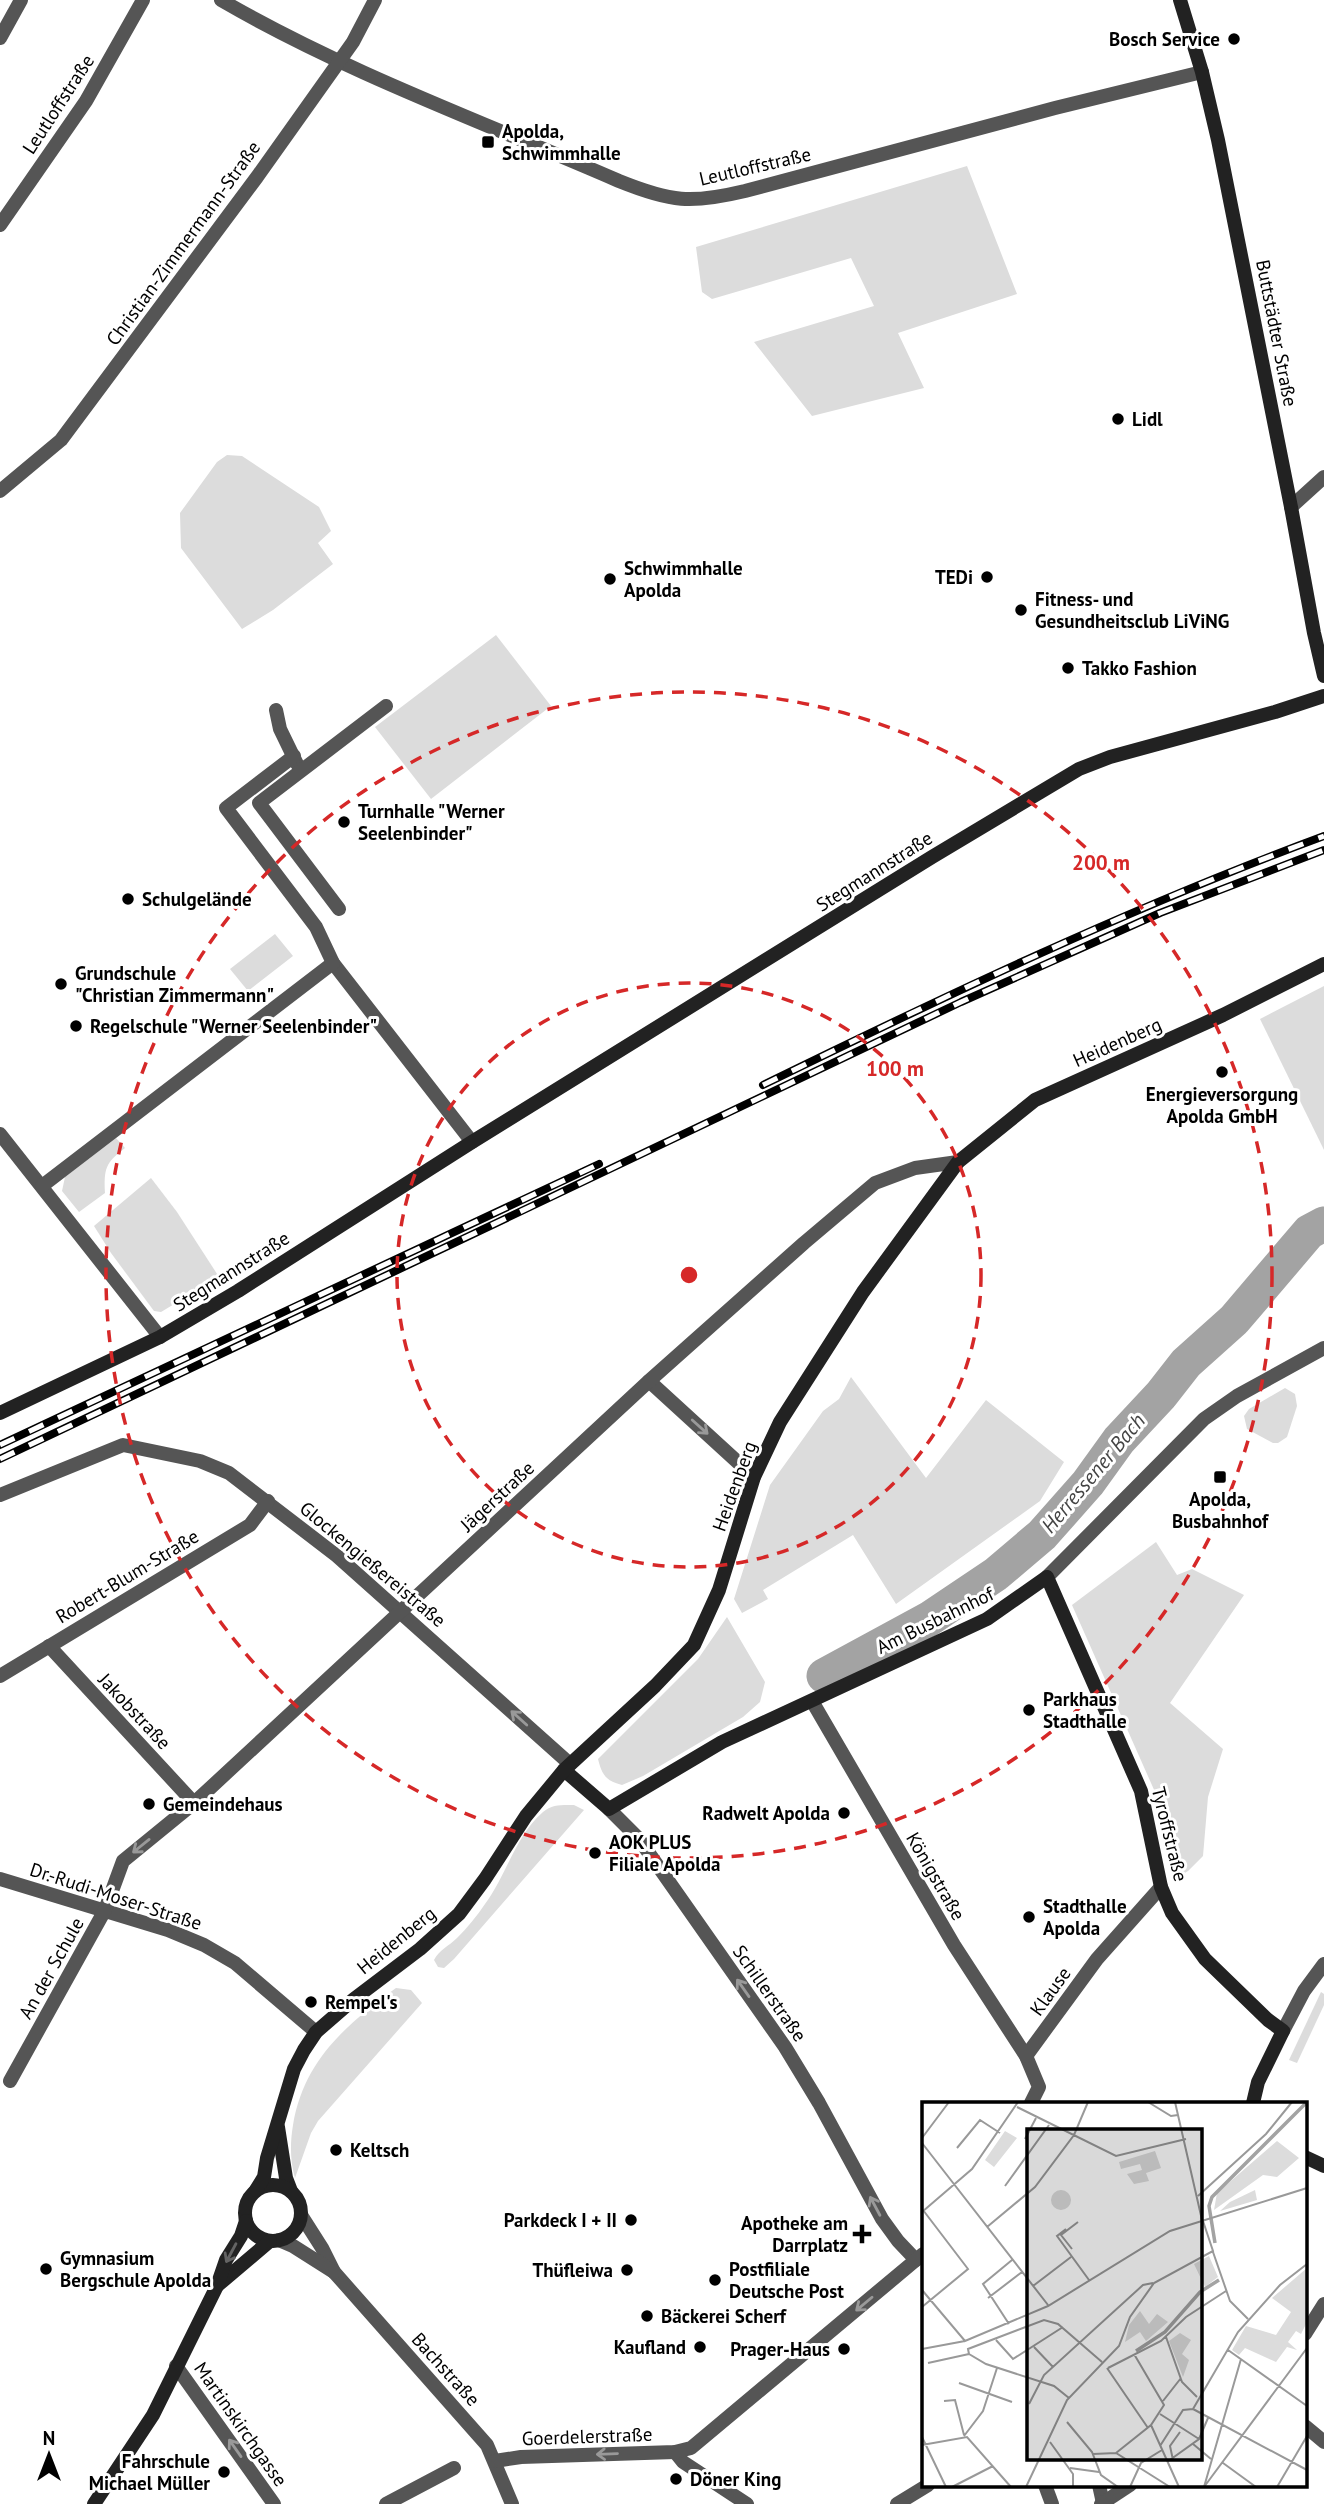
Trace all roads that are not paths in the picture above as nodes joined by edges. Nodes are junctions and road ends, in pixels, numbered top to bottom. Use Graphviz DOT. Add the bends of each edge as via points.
graph roads {
  1 [pos="20,0"];
  2 [pos="143,0"];
  3 [pos="221,0"];
  4 [pos="374,0"];
  5 [pos="1180,0"];
  6 [pos="0,38"];
  7 [pos="339,61"];
  8 [pos="1202,72"];
  9 [pos="0,225"];
  10 [pos="1324,477"];
  11 [pos="0,491"];
  12 [pos="1291,508"];
  13 [pos="1324,676"];
  14 [pos="1324,696"];
  15 [pos="386,706"];
  16 [pos="276,710"];
  17 [pos="293,756"];
  18 [pos="301,771"];
  19 [pos="339,909"];
  20 [pos="333,963"];
  21 [pos="1324,964"];
  22 [pos="0,1134"];
  23 [pos="472,1142"];
  24 [pos="958,1162"];
  25 [pos="42,1186"];
  26 [pos="160,1337"];
  27 [pos="1324,1348"];
  28 [pos="649,1381"];
  29 [pos="0,1413"];
  30 [pos="754,1477"];
  31 [pos="0,1496"];
  32 [pos="268,1501"];
  33 [pos="1047,1577"];
  34 [pos="401,1611"];
  35 [pos="49,1646"];
  36 [pos="0,1676"];
  37 [pos="812,1701"];
  38 [pos="567,1767"];
  39 [pos="194,1803"];
  40 [pos="609,1808"];
  41 [pos="0,1879"];
  42 [pos="1161,1887"];
  43 [pos="105,1910"];
  44 [pos="1324,1964"];
  45 [pos="1283,2031"];
  46 [pos="316,2032"];
  47 [pos="1029,2062"];
  48 [pos="10,2081"];
  49 [pos="1032,2102"];
  50 [pos="1253,2102"];
  51 [pos="278,2125"];
  52 [pos="1306,2157"];
  53 [pos="1324,2166"];
  54 [pos="257,2190"];
  55 [pos="291,2191"];
  56 [pos="301,2215"];
  57 [pos="246,2221"];
  58 [pos="274,2241"];
  59 [pos="920,2257"];
  60 [pos="334,2272"];
  61 [pos="217,2286"];
  62 [pos="1324,2304"];
  63 [pos="1306,2332"];
  64 [pos="176,2366"];
  65 [pos="1306,2427"];
  66 [pos="1324,2442"];
  67 [pos="675,2452"];
  68 [pos="495,2461"];
  69 [pos="454,2468"];
  70 [pos="926,2486"];
  71 [pos="1045,2486"];
  72 [pos="1099,2486"];
  73 [pos="1129,2486"];
  74 [pos="94,2504"];
  75 [pos="274,2504"];
  76 [pos="386,2504"];
  77 [pos="512,2504"];
  78 [pos="747,2504"];
  79 [pos="897,2504"];
  80 [pos="1052,2504"];
  81 [pos="1102,2504"];
  1 -- 6 [label="street"];
  2 -- 9 [label="street, Leutloffstraße" via="86,102"];
  3 -- 7 [label="street, Leutloffstraße"];
  4 -- 7 [label="street, Christian-Zimmermann-Straße"];
  5 -- 8 [label="main road, Buttstädter Straße"];
  7 -- 8 [label="street, Leutloffstraße" via="640,190 675,200 709,200"];
  7 -- 11 [label="street, Christian-Zimmermann-Straße" via="61,440"];
  8 -- 12 [label="main road, Buttstädter Straße"];
  10 -- 12 [label="street"];
  12 -- 13 [label="main road, Buttstädter Straße"];
  14 -- 23 [label="main road, Stegmannstraße" via="1079,769"];
  15 -- 18 [label="street"];
  16 -- 17 [label="street"];
  17 -- 18 [label="street"];
  17 -- 20 [label="street" via="226,808 316,927"];
  18 -- 19 [label="street" via="258,803"];
  20 -- 23 [label="street"];
  20 -- 25 [label="street"];
  21 -- 24 [label="main road, Heidenberg" via="1035,1100"];
  22 -- 25 [label="street"];
  23 -- 26 [label="main road, Stegmannstraße"];
  24 -- 28 [label="street, Jägerstraße" via="915,1168 875,1183"];
  24 -- 30 [label="main road, Heidenberg" via="863,1292 780,1422"];
  25 -- 26 [label="street"];
  26 -- 29 [label="main road, Stegmannstraße"];
  27 -- 33 [label="street, Am Busbahnhof" via="1204,1419"];
  28 -- 30 [label="street, one-way"];
  28 -- 34 [label="street, Jägerstraße"];
  30 -- 38 [label="main road, Heidenberg" via="719,1590 694,1645"];
  31 -- 32 [label="street, Glockengießereistraße" via="123,1445 200,1461 229,1473"];
  32 -- 34 [label="street, Glockengießereistraße"];
  32 -- 35 [label="street, Robert-Blum-Straße" via="250,1525"];
  33 -- 37 [label="main road, Am Busbahnhof" via="988,1619"];
  33 -- 42 [label="main road, Tyroffstraße" via="1141,1791"];
  38 -- 34 [label="street, Glockengießereistraße, one-way"];
  34 -- 39 [label="street, Jägerstraße"];
  35 -- 36 [label="street, Robert-Blum-Straße"];
  35 -- 39 [label="street, Jakobstraße"];
  37 -- 40 [label="main road" via="722,1742"];
  37 -- 47 [label="street, Königstraße"];
  38 -- 40 [label="main road, Schillerstraße"];
  38 -- 46 [label="main road, Heidenberg" via="526,1816 459,1914"];
  39 -- 43 [label="street, Jägerstraße, one-way" via="123,1861"];
  59 -- 40 [label="street, Schillerstraße, one-way" via="898,2241 882,2219 785,2047 639,1839"];
  41 -- 43 [label="street, Dr.-Rudi-Moser-Straße"];
  42 -- 45 [label="main road, Tyroffstraße" via="1172,1913 1205,1959"];
  42 -- 47 [label="street, Klause" via="1097,1959"];
  43 -- 46 [label="street, Dr.-Rudi-Moser-Straße" via="204,1944 234,1963"];
  43 -- 48 [label="street, An der Schule"];
  44 -- 45 [label="street"];
  45 -- 50 [label="main road"];
  46 -- 51 [label="main road, Heidenberg" via="294,2069"];
  47 -- 49 [label="street" via="1039,2087"];
  51 -- 54 [label="main road, Heidenberg"];
  51 -- 55 [label="main road, Heidenberg"];
  52 -- 53 [label="main road"];
  54 -- 55 [label="main road" via="272,2185"];
  54 -- 57 [label="main road" via="246,2204"];
  55 -- 56 [label="main road"];
  56 -- 58 [label="main road" via="293,2233"];
  56 -- 60 [label="street, Bachstraße"];
  57 -- 58 [label="main road" via="255,2235"];
  57 -- 61 [label="main road, one-way"];
  58 -- 60 [label="street, Bachstraße" via="293,2246"];
  58 -- 61 [label="main road"];
  59 -- 67 [label="street, one-way" via="704,2438"];
  60 -- 68 [label="street, Bachstraße" via="478,2434"];
  61 -- 64 [label="main road"];
  62 -- 63 [label="street"];
  64 -- 74 [label="main road" via="152,2415"];
  75 -- 64 [label="street, Martinskirchgasse, one-way"];
  65 -- 66 [label="street"];
  67 -- 68 [label="street, Goerdelerstraße, one-way"];
  67 -- 78 [label="street, Goerdelerstraße"];
  68 -- 77 [label="street, Bachstraße"];
  69 -- 76 [label="street"];
  70 -- 79 [label="street"];
  71 -- 80 [label="street"];
  72 -- 81 [label="street"];
  73 -- 81 [label="street"];
}
